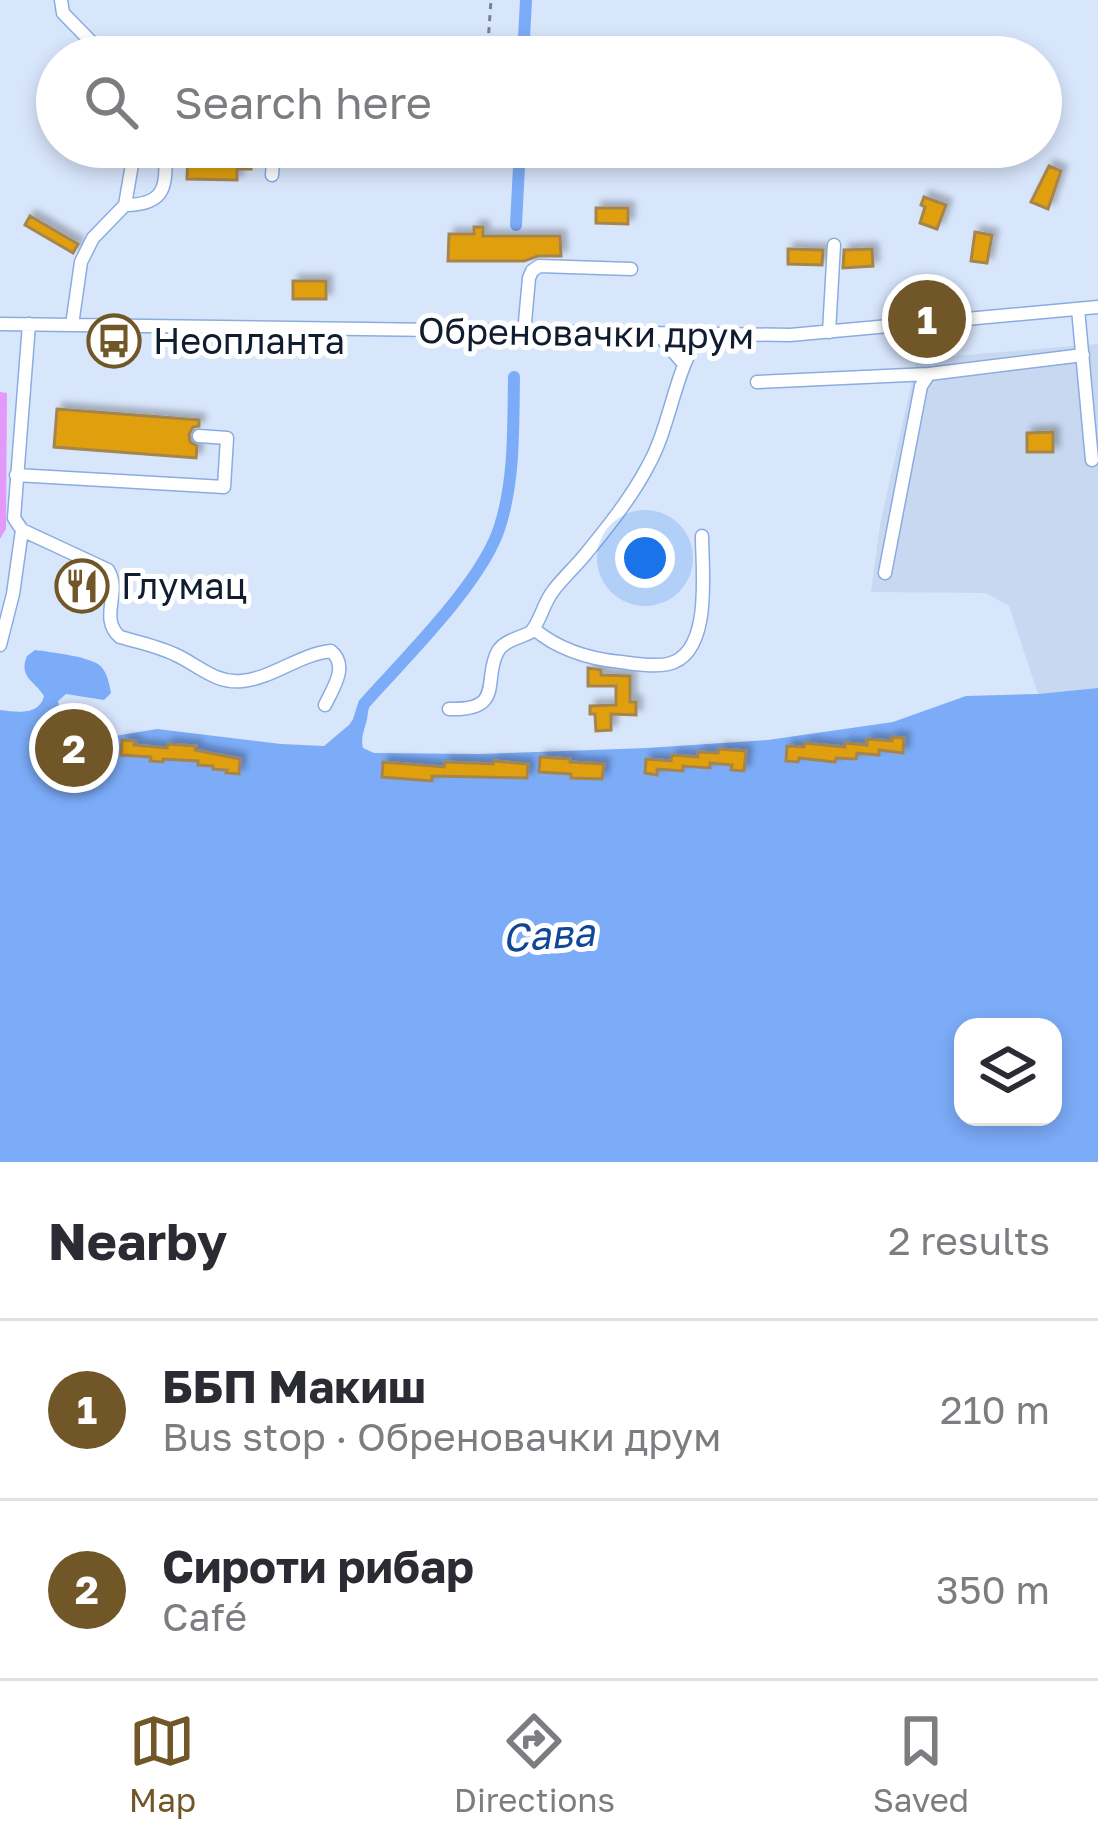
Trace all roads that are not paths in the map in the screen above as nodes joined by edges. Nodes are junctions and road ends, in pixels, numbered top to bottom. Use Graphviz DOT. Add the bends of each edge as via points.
graph roads {
  1 [pos="61,0"];
  2 [pos="85,36"];
  3 [pos="131,168"];
  4 [pos="166,168"];
  5 [pos="272,168"];
  6 [pos="272,175"];
  7 [pos="125,205"];
  8 [pos="834,245"];
  9 [pos="631,269"];
  10 [pos="1098,307"];
  11 [pos="1078,309"];
  12 [pos="0,324"];
  13 [pos="29,324"];
  14 [pos="72,325"];
  15 [pos="829,332"];
  16 [pos="524,333"];
  17 [pos="658,334"];
  18 [pos="701,334"];
  19 [pos="1083,355"];
  20 [pos="684,364"];
  21 [pos="929,374"];
  22 [pos="757,382"];
  23 [pos="199,436"];
  24 [pos="1092,460"];
  25 [pos="16,475"];
  26 [pos="22,530"];
  27 [pos="702,536"];
  28 [pos="884,573"];
  29 [pos="13,594"];
  30 [pos="0,605"];
  31 [pos="534,629"];
  32 [pos="0,645"];
  33 [pos="325,705"];
  34 [pos="449,709"];
  1 -- 2 [label="street"];
  3 -- 7 [label="street"];
  4 -- 7 [label="street" via="155,200"];
  5 -- 6 [label="street"];
  7 -- 14 [label="street" via="86,248"];
  8 -- 15 [label="street"];
  9 -- 16 [label="street" via="539,266 529,278"];
  10 -- 11 [label="street, Обреновачки друм"];
  11 -- 15 [label="street, Обреновачки друм"];
  11 -- 19 [label="street"];
  12 -- 13 [label="street, Обреновачки друм"];
  13 -- 14 [label="street, Обреновачки друм"];
  13 -- 25 [label="street"];
  14 -- 16 [label="street, Обреновачки друм"];
  15 -- 18 [label="street, Обреновачки друм"];
  16 -- 17 [label="street, Обреновачки друм"];
  17 -- 18 [label="street, Обреновачки друм"];
  17 -- 20 [label="street"];
  18 -- 20 [label="street"];
  19 -- 21 [label="street"];
  19 -- 24 [label="street"];
  20 -- 31 [label="street" via="648,467 549,595"];
  21 -- 22 [label="street"];
  21 -- 28 [label="street"];
  23 -- 25 [label="street" via="227,438 224,487"];
  25 -- 26 [label="street" via="14,518"];
  26 -- 29 [label="street"];
  26 -- 33 [label="street" via="108,570 113,632 212,676 255,679 331,651 340,668"];
  27 -- 31 [label="street" via="702,615 677,660 593,658"];
  29 -- 30 [label="street"];
  29 -- 32 [label="street"];
  31 -- 34 [label="street" via="496,653 482,701"];
}
